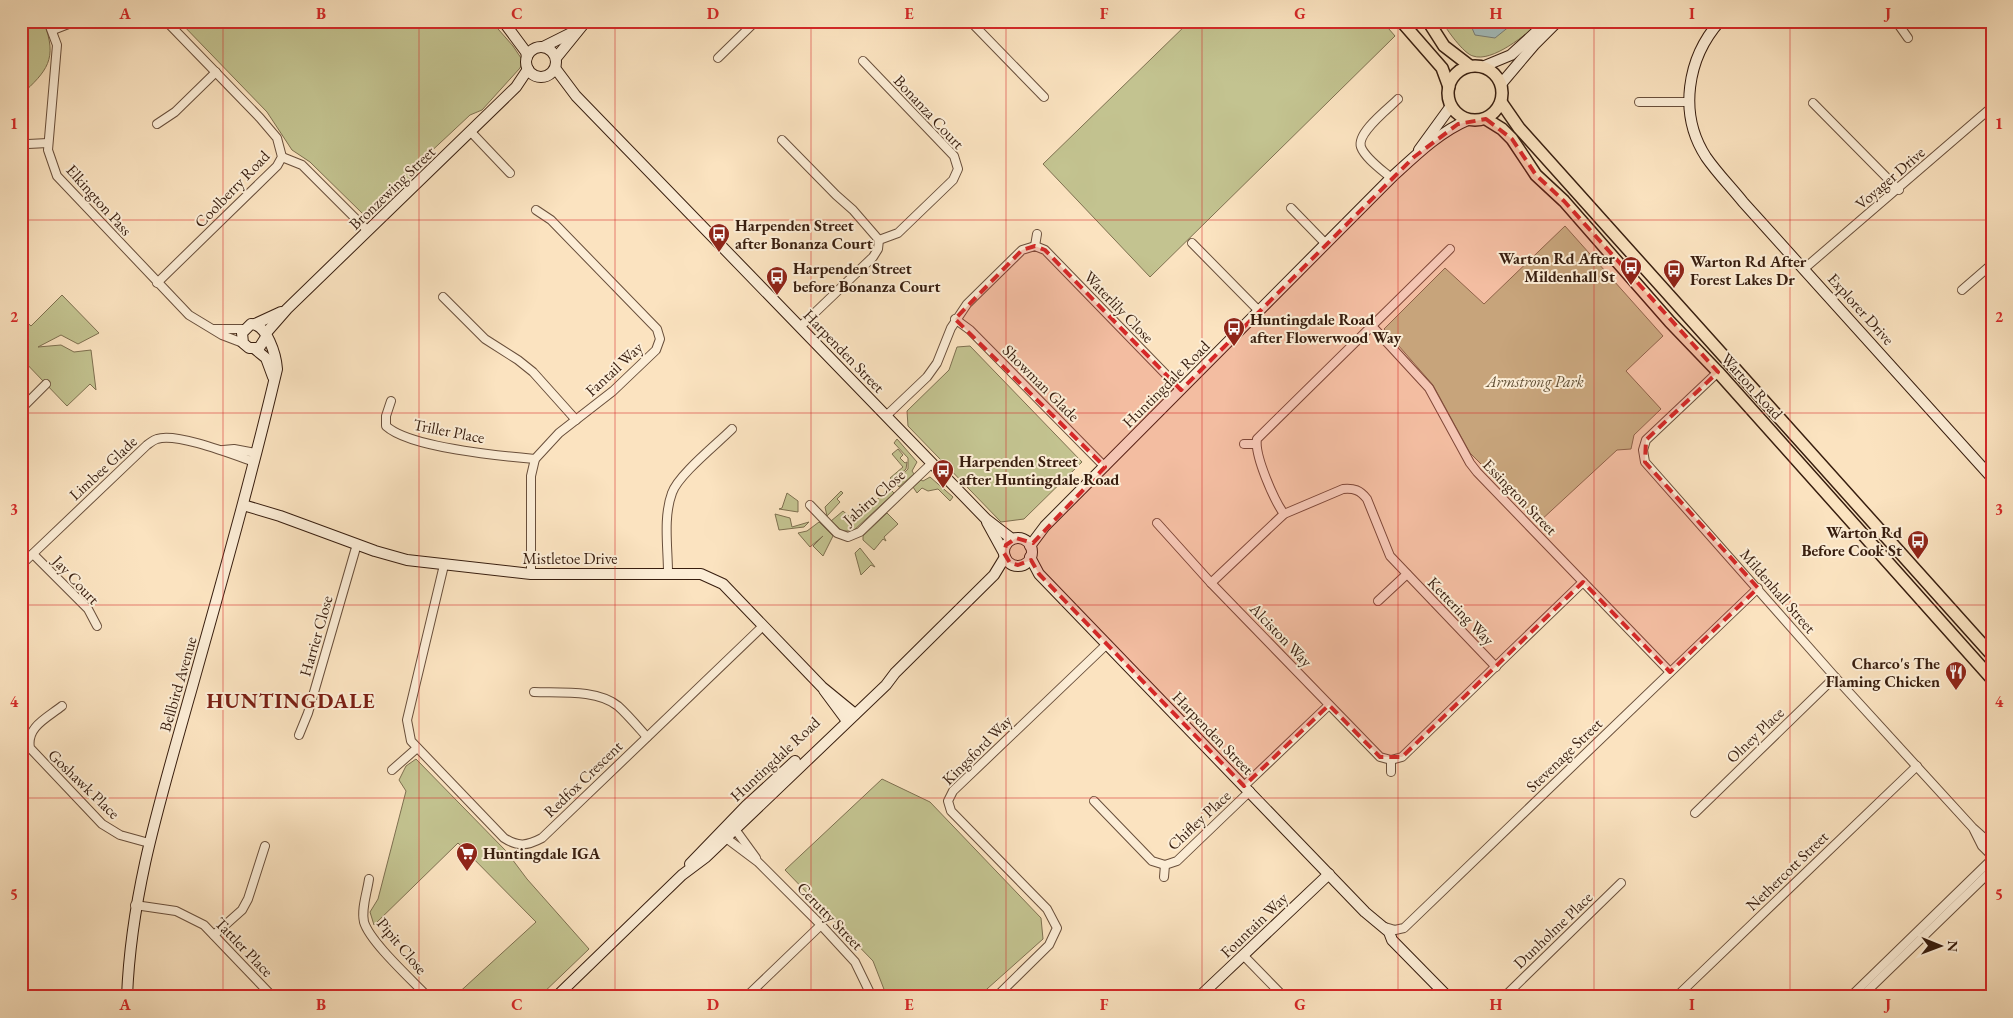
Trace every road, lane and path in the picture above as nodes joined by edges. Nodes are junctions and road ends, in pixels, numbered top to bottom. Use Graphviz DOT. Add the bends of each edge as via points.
graph roads {
  1 [pos="48,21"];
  2 [pos="76,21"];
  3 [pos="166,21"];
  4 [pos="503,21"];
  5 [pos="586,21"];
  6 [pos="756,21"];
  7 [pos="970,21"];
  8 [pos="1401,21"];
  9 [pos="1428,21"];
  10 [pos="1548,21"];
  11 [pos="1558,21"];
  12 [pos="1720,21"];
  13 [pos="1896,21"];
  14 [pos="53,30"];
  15 [pos="510,30"];
  16 [pos="576,31"];
  17 [pos="1908,38"];
  18 [pos="541,47"];
  19 [pos="527,57"];
  20 [pos="718,58"];
  21 [pos="863,61"];
  22 [pos="1470,66"];
  23 [pos="1482,67"];
  24 [pos="528,69"];
  25 [pos="549,70"];
  26 [pos="216,72"];
  27 [pos="1501,84"];
  28 [pos="516,87"];
  29 [pos="1449,87"];
  30 [pos="1044,97"];
  31 [pos="1398,99"];
  32 [pos="1501,102"];
  33 [pos="1639,102"];
  34 [pos="1688,102"];
  35 [pos="1813,103"];
  36 [pos="1451,106"];
  37 [pos="1992,107"];
  38 [pos="1486,119"];
  39 [pos="1468,120"];
  40 [pos="157,124"];
  41 [pos="471,132"];
  42 [pos="782,140"];
  43 [pos="48,143"];
  44 [pos="21,146"];
  45 [pos="282,157"];
  46 [pos="1414,157"];
  47 [pos="510,173"];
  48 [pos="1390,178"];
  49 [pos="1899,190"];
  50 [pos="1291,208"];
  51 [pos="536,210"];
  52 [pos="368,232"];
  53 [pos="1037,234"];
  54 [pos="879,240"];
  55 [pos="1192,243"];
  56 [pos="1326,244"];
  57 [pos="1035,246"];
  58 [pos="1450,249"];
  59 [pos="1992,264"];
  60 [pos="1805,268"];
  61 [pos="157,283"];
  62 [pos="1962,290"];
  63 [pos="443,297"];
  64 [pos="287,309"];
  65 [pos="1259,312"];
  66 [pos="955,319"];
  67 [pos="256,324"];
  68 [pos="1371,325"];
  69 [pos="800,327"];
  70 [pos="214,329"];
  71 [pos="244,329"];
  72 [pos="266,335"];
  73 [pos="243,343"];
  74 [pos="255,349"];
  75 [pos="1718,372"];
  76 [pos="274,383"];
  77 [pos="46,384"];
  78 [pos="1181,390"];
  79 [pos="391,401"];
  80 [pos="21,409"];
  81 [pos="886,416"];
  82 [pos="576,420"];
  83 [pos="732,429"];
  84 [pos="1244,444"];
  85 [pos="1256,444"];
  86 [pos="255,457"];
  87 [pos="535,459"];
  88 [pos="932,463"];
  89 [pos="1105,467"];
  90 [pos="1992,478"];
  91 [pos="244,502"];
  92 [pos="810,506"];
  93 [pos="1284,514"];
  94 [pos="986,519"];
  95 [pos="1157,523"];
  96 [pos="1045,526"];
  97 [pos="1014,539"];
  98 [pos="357,544"];
  99 [pos="1030,552"];
  100 [pos="33,554"];
  101 [pos="1010,560"];
  102 [pos="444,564"];
  103 [pos="21,565"];
  104 [pos="668,573"];
  105 [pos="531,574"];
  106 [pos="1039,574"];
  107 [pos="1407,574"];
  108 [pos="1583,582"];
  109 [pos="1211,583"];
  110 [pos="1758,588"];
  111 [pos="1378,601"];
  112 [pos="97,626"];
  113 [pos="763,626"];
  114 [pos="1970,632"];
  115 [pos="1959,643"];
  116 [pos="1107,644"];
  117 [pos="1987,644"];
  118 [pos="1992,655"];
  119 [pos="1496,666"];
  120 [pos="1670,672"];
  121 [pos="1990,675"];
  122 [pos="1835,677"];
  123 [pos="534,692"];
  124 [pos="1329,705"];
  125 [pos="62,706"];
  126 [pos="849,715"];
  127 [pos="299,734"];
  128 [pos="647,737"];
  129 [pos="417,748"];
  130 [pos="1391,760"];
  131 [pos="1917,766"];
  132 [pos="392,770"];
  133 [pos="1391,772"];
  134 [pos="1247,789"];
  135 [pos="1094,801"];
  136 [pos="1695,813"];
  137 [pos="733,825"];
  138 [pos="1973,828"];
  139 [pos="722,835"];
  140 [pos="149,843"];
  141 [pos="1992,845"];
  142 [pos="265,846"];
  143 [pos="1992,857"];
  144 [pos="758,862"];
  145 [pos="1165,865"];
  146 [pos="1992,870"];
  147 [pos="1329,874"];
  148 [pos="1164,876"];
  149 [pos="369,879"];
  150 [pos="1621,884"];
  151 [pos="136,905"];
  152 [pos="1365,912"];
  153 [pos="821,925"];
  154 [pos="1384,927"];
  155 [pos="1057,928"];
  156 [pos="1066,930"];
  157 [pos="214,935"];
  158 [pos="1392,940"];
  159 [pos="1244,956"];
  160 [pos="127,997"];
  161 [pos="273,997"];
  162 [pos="428,997"];
  163 [pos="556,997"];
  164 [pos="746,997"];
  165 [pos="872,997"];
  166 [pos="996,997"];
  167 [pos="1199,997"];
  168 [pos="1284,997"];
  169 [pos="1448,997"];
  170 [pos="1504,997"];
  171 [pos="1676,997"];
  172 [pos="1850,997"];
  173 [pos="1861,997"];
  1 -- 14 [label="street, Elkington Pass"];
  2 -- 14 [label="street"];
  3 -- 26 [label="street, Coolberry Road"];
  4 -- 15 [label="street, Harpenden Street"];
  5 -- 16 [label="street, Bronzewing Street"];
  6 -- 20 [label="street"];
  7 -- 30 [label="street"];
  8 -- 29 [label="main road" via="1442,68"];
  9 -- 22 [label="main road" via="1444,46"];
  10 -- 23 [label="street" via="1511,55"];
  11 -- 27 [label="street"];
  12 -- 34 [label="street, Explorer Drive" via="1706,38 1700,52"];
  13 -- 17 [label="street"];
  14 -- 43 [label="street, Elkington Pass" via="56,53"];
  15 -- 18 [label="street, Harpenden Street"];
  15 -- 19 [label="street, Harpenden Street"];
  16 -- 18 [label="street, Bronzewing Street"];
  16 -- 25 [label="street, Bronzewing Street"];
  18 -- 19 [label="street"];
  18 -- 25 [label="street, Harpenden Street" via="550,49"];
  19 -- 24 [label="street, Harpenden Street"];
  21 -- 54 [label="street, Bonanza Court" via="954,156 958,169 953,180 898,233"];
  22 -- 23 [label="main road"];
  22 -- 29 [label="main road" via="1456,74"];
  23 -- 27 [label="main road" via="1490,70"];
  24 -- 25 [label="street, Harpenden Street"];
  24 -- 28 [label="street, Bronzewing Street"];
  25 -- 28 [label="street, Bronzewing Street"];
  25 -- 69 [label="street, Harpenden Street"];
  26 -- 40 [label="street" via="175,112"];
  26 -- 45 [label="street, Coolberry Road" via="277,138"];
  27 -- 32 [label="main road"];
  28 -- 41 [label="street, Bronzewing Street"];
  29 -- 36 [label="main road"];
  31 -- 48 [label="street" via="1364,132 1360,141 1362,149"];
  32 -- 38 [label="main road"];
  32 -- 114 [label="main road, Warton Road" via="1519,128"];
  33 -- 34 [label="street"];
  34 -- 60 [label="street, Explorer Drive" via="1693,126 1706,158"];
  35 -- 49 [label="street"];
  36 -- 39 [label="main road"];
  36 -- 46 [label="street, Huntingdale Road"];
  37 -- 49 [label="street, Voyager Drive"];
  38 -- 39 [label="main road"];
  38 -- 75 [label="main road, Warton Road" via="1512,139 1536,175 1564,201"];
  39 -- 46 [label="street, Huntingdale Road"];
  41 -- 47 [label="street"];
  41 -- 52 [label="street, Bronzewing Street"];
  42 -- 54 [label="street"];
  43 -- 44 [label="street"];
  43 -- 61 [label="street, Elkington Pass" via="52,166 62,184"];
  45 -- 52 [label="street" via="302,165"];
  45 -- 61 [label="street, Coolberry Road" via="277,166"];
  46 -- 48 [label="street, Huntingdale Road"];
  48 -- 56 [label="street, Huntingdale Road"];
  49 -- 60 [label="street, Voyager Drive"];
  50 -- 56 [label="street"];
  51 -- 82 [label="street, Fantail Way" via="551,220 657,329 660,339 656,350 613,391"];
  52 -- 64 [label="street, Bronzewing Street"];
  53 -- 57 [label="street"];
  54 -- 69 [label="street" via="874,257"];
  55 -- 65 [label="street"];
  56 -- 65 [label="street, Huntingdale Road"];
  57 -- 66 [label="street" via="1022,250"];
  57 -- 78 [label="street, Waterlily Close" via="1045,250"];
  58 -- 68 [label="street"];
  59 -- 62 [label="street"];
  60 -- 90 [label="street, Explorer Drive"];
  61 -- 70 [label="street, Elkington Pass" via="189,315"];
  63 -- 82 [label="street" via="485,340 533,372"];
  64 -- 67 [label="street, Bronzewing Street"];
  64 -- 72 [label="street, Bronzewing Street"];
  65 -- 78 [label="street, Huntingdale Road"];
  66 -- 81 [label="street" via="937,363 927,377"];
  66 -- 89 [label="street, Showman Glade" via="970,330"];
  67 -- 71 [label="street"];
  67 -- 72 [label="street"];
  68 -- 85 [label="street" via="1260,434"];
  68 -- 108 [label="street, Essington Street" via="1429,388 1470,463"];
  69 -- 81 [label="street, Harpenden Street"];
  70 -- 71 [label="street, Elkington Pass"];
  70 -- 73 [label="street, Elkington Pass"];
  71 -- 73 [label="street"];
  72 -- 74 [label="street" via="262,346"];
  72 -- 76 [label="street, Bellbird Avenue" via="277,360"];
  73 -- 74 [label="street"];
  74 -- 76 [label="street" via="270,364"];
  75 -- 110 [label="street, Mildenhall Street" via="1646,440 1643,450 1645,462"];
  75 -- 115 [label="main road, Warton Road"];
  76 -- 86 [label="street, Bellbird Avenue"];
  77 -- 80 [label="street"];
  78 -- 89 [label="street, Huntingdale Road"];
  79 -- 87 [label="street, Triller Place" via="386,426 394,433 443,447"];
  81 -- 88 [label="street, Harpenden Street"];
  82 -- 87 [label="street, Fantail Way"];
  83 -- 104 [label="street" via="672,491 668,506"];
  84 -- 85 [label="street"];
  85 -- 93 [label="street" via="1274,500"];
  86 -- 91 [label="street, Bellbird Avenue"];
  86 -- 100 [label="street, Limbee Glade" via="234,449 223,450 158,438"];
  87 -- 105 [label="street" via="531,476"];
  88 -- 92 [label="street, Jabiru Close" via="860,532 848,538 837,533"];
  88 -- 94 [label="street, Harpenden Street"];
  89 -- 96 [label="street, Huntingdale Road"];
  91 -- 98 [label="street, Mistletoe Drive"];
  91 -- 140 [label="street, Bellbird Avenue"];
  93 -- 107 [label="street, Kettering Way" via="1343,489 1353,488 1367,499 1390,556"];
  93 -- 109 [label="street, Kettering Way"];
  94 -- 97 [label="street, Harpenden Street"];
  94 -- 101 [label="street, Harpenden Street"];
  95 -- 109 [label="street, Alciston Way"];
  96 -- 97 [label="street, Huntingdale Road"];
  96 -- 99 [label="street, Huntingdale Road"];
  97 -- 99 [label="street, Harpenden Street" via="1024,540"];
  97 -- 101 [label="street" via="1006,545"];
  98 -- 102 [label="street, Mistletoe Drive" via="407,560"];
  98 -- 127 [label="street, Harrier Close"];
  99 -- 101 [label="street" via="1026,563"];
  99 -- 106 [label="street, Harpenden Street"];
  100 -- 103 [label="street, Limbee Glade"];
  100 -- 112 [label="street, Jay Court" via="88,609"];
  101 -- 106 [label="street, Harpenden Street"];
  101 -- 126 [label="street, Huntingdale Road"];
  102 -- 105 [label="street, Mistletoe Drive"];
  102 -- 129 [label="street, Redfox Crescent" via="407,720 409,736"];
  104 -- 105 [label="street, Mistletoe Drive"];
  104 -- 113 [label="street, Mistletoe Drive" via="712,577"];
  106 -- 116 [label="street, Harpenden Street"];
  107 -- 111 [label="street, Kettering Way"];
  107 -- 119 [label="street, Kettering Way"];
  108 -- 119 [label="street"];
  108 -- 120 [label="street, Essington Street"];
  109 -- 124 [label="street, Alciston Way"];
  110 -- 120 [label="street, Stevenage Street"];
  110 -- 122 [label="street, Mildenhall Street"];
  113 -- 126 [label="street, Mistletoe Drive"];
  113 -- 128 [label="street, Redfox Crescent"];
  114 -- 115 [label="main road"];
  114 -- 117 [label="main road, Warton Road"];
  115 -- 121 [label="main road, Warton Road"];
  116 -- 134 [label="street, Harpenden Street"];
  116 -- 155 [label="street, Kingsford Way" via="953,791 948,801 951,811 1047,909"];
  117 -- 118 [label="main road, Warton Road"];
  119 -- 130 [label="street" via="1402,757"];
  120 -- 154 [label="street, Stevenage Street" via="1404,928"];
  122 -- 131 [label="street, Mildenhall Street"];
  122 -- 136 [label="street, Olney Place"];
  123 -- 128 [label="street" via="606,699 617,705"];
  124 -- 130 [label="street, Alciston Way" via="1380,757"];
  124 -- 134 [label="street, Chifley Place"];
  125 -- 140 [label="street, Goshawk Place" via="37,725 29,740 30,748 102,824 120,835"];
  126 -- 137 [label="street, Huntingdale Road"];
  128 -- 129 [label="street, Redfox Crescent" via="542,838 528,845 514,844 504,838"];
  129 -- 132 [label="street"];
  130 -- 133 [label="street"];
  131 -- 138 [label="street, Mildenhall Street"];
  131 -- 171 [label="street, Nethercott Street"];
  134 -- 145 [label="street, Chifley Place" via="1177,861"];
  134 -- 147 [label="street, Harpenden Street"];
  135 -- 145 [label="street, Chifley Place" via="1152,861"];
  137 -- 139 [label="street, Huntingdale Road"];
  137 -- 144 [label="street, Cerutty Street"];
  138 -- 141 [label="street, Mildenhall Street"];
  138 -- 143 [label="street, Mildenhall Street"];
  139 -- 144 [label="street, Cerutty Street"];
  139 -- 163 [label="street, Huntingdale Road" via="699,852 682,875"];
  140 -- 151 [label="street, Bellbird Avenue"];
  142 -- 157 [label="street" via="242,910"];
  143 -- 172 [label="street"];
  144 -- 153 [label="street, Cerutty Street"];
  145 -- 148 [label="street, Chifley Place"];
  146 -- 173 [label="street"];
  147 -- 152 [label="street, Harpenden Street"];
  147 -- 159 [label="street, Fountain Way"];
  149 -- 162 [label="street, Pipit Close" via="364,923 372,937"];
  150 -- 170 [label="street, Dunholme Place"];
  151 -- 157 [label="street, Tattler Place" via="176,911 192,918"];
  151 -- 160 [label="street, Bellbird Avenue"];
  152 -- 154 [label="street, Harpenden Street"];
  152 -- 158 [label="street, Harpenden Street" via="1385,938"];
  153 -- 164 [label="street"];
  153 -- 165 [label="street, Cerutty Street" via="855,962"];
  154 -- 158 [label="street, Harpenden Street"];
  155 -- 156 [label="street"];
  155 -- 166 [label="street" via="1049,945"];
  157 -- 161 [label="street, Tattler Place"];
  158 -- 169 [label="street, Harpenden Street"];
  159 -- 167 [label="street, Fountain Way"];
  159 -- 168 [label="street"];
}
